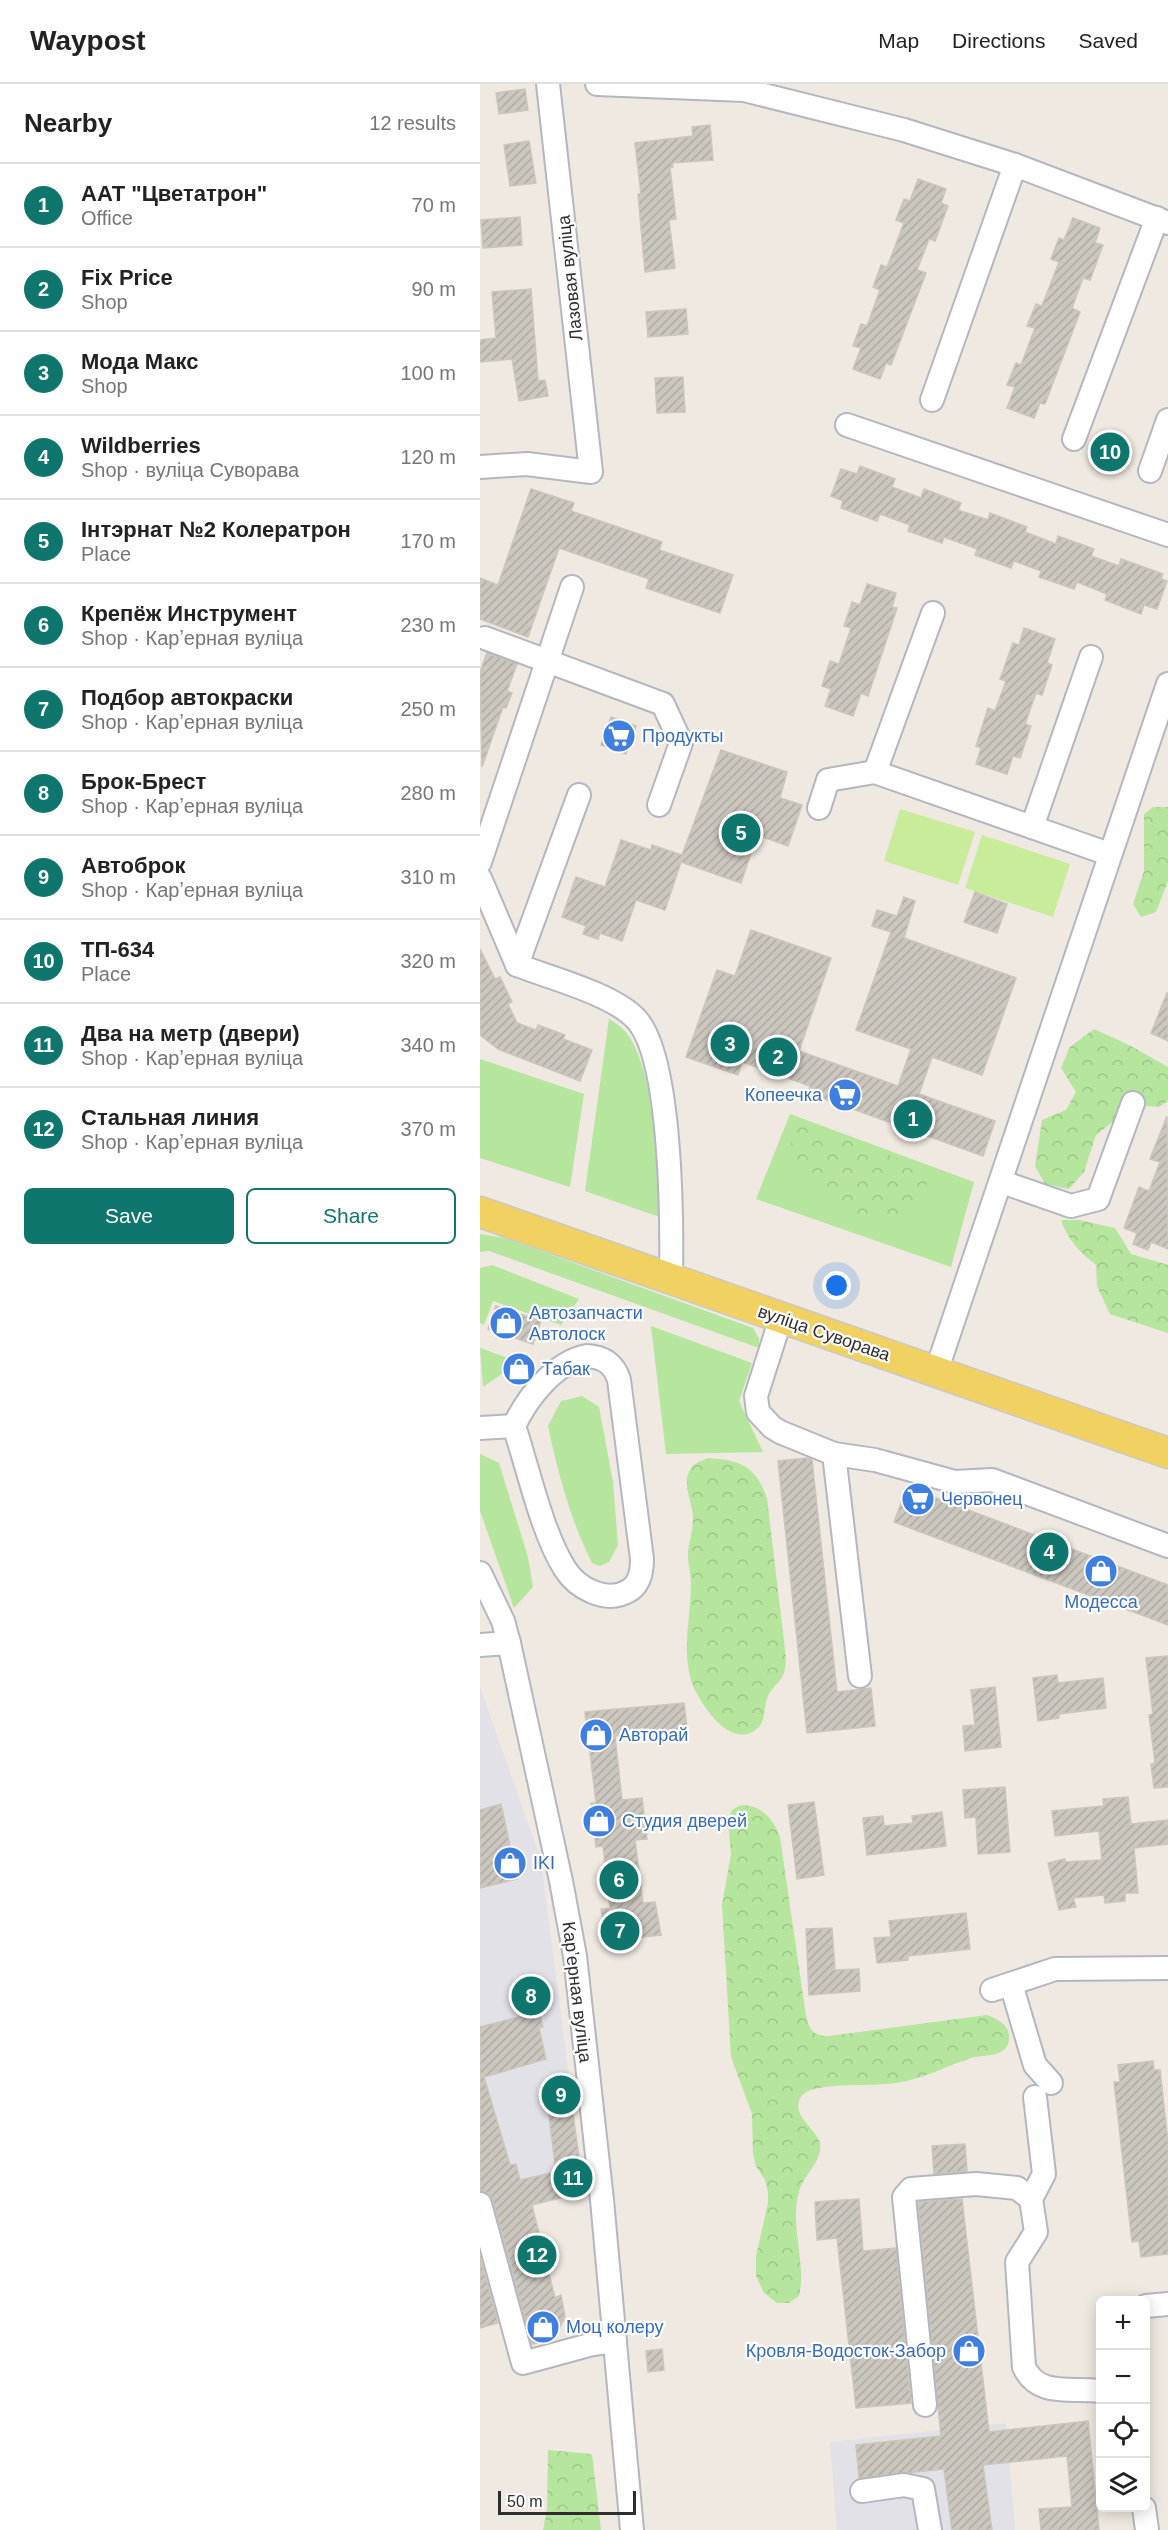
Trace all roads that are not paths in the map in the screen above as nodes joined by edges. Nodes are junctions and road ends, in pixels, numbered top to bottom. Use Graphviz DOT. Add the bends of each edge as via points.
graph roads {
  1 [pos="548,84"];
  2 [pos="597,84"];
  3 [pos="1015,165"];
  4 [pos="1162,220"];
  5 [pos="932,400"];
  6 [pos="1168,420"];
  7 [pos="847,425"];
  8 [pos="1074,439"];
  9 [pos="480,467"];
  10 [pos="1150,471"];
  11 [pos="1168,535"];
  12 [pos="572,587"];
  13 [pos="933,613"];
  14 [pos="485,638"];
  15 [pos="1091,657"];
  16 [pos="547,661"];
  17 [pos="1168,684"];
  18 [pos="875,772"];
  19 [pos="579,795"];
  20 [pos="659,805"];
  21 [pos="819,808"];
  22 [pos="1032,827"];
  23 [pos="1109,854"];
  24 [pos="480,862"];
  25 [pos="480,878"];
  26 [pos="517,965"];
  27 [pos="1133,1103"];
  28 [pos="1002,1182"];
  29 [pos="480,1212"];
  30 [pos="480,1226"];
  31 [pos="542,1234"];
  32 [pos="671,1278"];
  33 [pos="781,1318"];
  34 [pos="936,1372"];
  35 [pos="514,1426"];
  36 [pos="480,1428"];
  37 [pos="1168,1453"];
  38 [pos="834,1454"];
  39 [pos="1168,1546"];
  40 [pos="480,1572"];
  41 [pos="509,1642"];
  42 [pos="480,1645"];
  43 [pos="860,1676"];
  44 [pos="1168,1968"];
  45 [pos="1031,2199"];
  46 [pos="480,2204"];
  47 [pos="1168,2304"];
  48 [pos="1150,2306"];
  49 [pos="615,2342"];
  50 [pos="1096,2391"];
  51 [pos="925,2405"];
  52 [pos="862,2491"];
  53 [pos="1145,2512"];
  54 [pos="633,2530"];
  55 [pos="930,2530"];
  56 [pos="1147,2530"];
  1 -- 9 [label="street, Лазовая вуліца" via="591,472 526,464"];
  2 -- 3 [label="street" via="744,90 889,126"];
  3 -- 4 [label="street"];
  3 -- 5 [label="street"];
  4 -- 8 [label="street"];
  6 -- 10 [label="street"];
  7 -- 11 [label="street"];
  12 -- 16 [label="street"];
  13 -- 18 [label="street"];
  14 -- 16 [label="street"];
  15 -- 22 [label="street"];
  16 -- 20 [label="street" via="663,704 681,743"];
  16 -- 24 [label="street"];
  17 -- 23 [label="street"];
  18 -- 21 [label="street" via="828,780"];
  18 -- 22 [label="street"];
  19 -- 26 [label="street"];
  22 -- 23 [label="street"];
  23 -- 28 [label="street"];
  25 -- 26 [label="street"];
  26 -- 32 [label="street" via="608,1000 636,1019 649,1039 663,1105 670,1182"];
  27 -- 28 [label="street" via="1098,1199 1071,1206"];
  28 -- 34 [label="street"];
  29 -- 31 [label="main road, вуліца Суворава"];
  30 -- 31 [label="main road"];
  31 -- 32 [label="main road, вуліца Суворава"];
  32 -- 33 [label="main road, вуліца Суворава"];
  33 -- 34 [label="main road, вуліца Суворава"];
  33 -- 38 [label="street" via="756,1396 758,1412 780,1432"];
  34 -- 37 [label="main road, вуліца Суворава"];
  35 -- 35 [label="street" via="549,1534 566,1570 597,1594 611,1596 631,1590 638,1582 642,1560 617,1372 605,1359 579,1358 534,1392"];
  35 -- 36 [label="street"];
  38 -- 39 [label="street" via="874,1460 955,1482 992,1480"];
  38 -- 43 [label="street"];
  40 -- 41 [label="street, Карʼерная вуліца"];
  41 -- 42 [label="street"];
  41 -- 49 [label="street, Карʼерная вуліца" via="575,1956"];
  44 -- 45 [label="street" via="1055,1969 1001,1987 1043,2090 1044,2174"];
  45 -- 50 [label="street" via="1036,2232 1017,2262 1024,2367 1029,2378 1045,2389"];
  45 -- 51 [label="street" via="1017,2188 976,2184 911,2189 904,2197"];
  46 -- 49 [label="street" via="523,2363"];
  47 -- 48 [label="street"];
  49 -- 54 [label="street, Карʼерная вуліца"];
  52 -- 55 [label="street" via="904,2485 923,2489"];
  53 -- 56 [label="street"];
}
